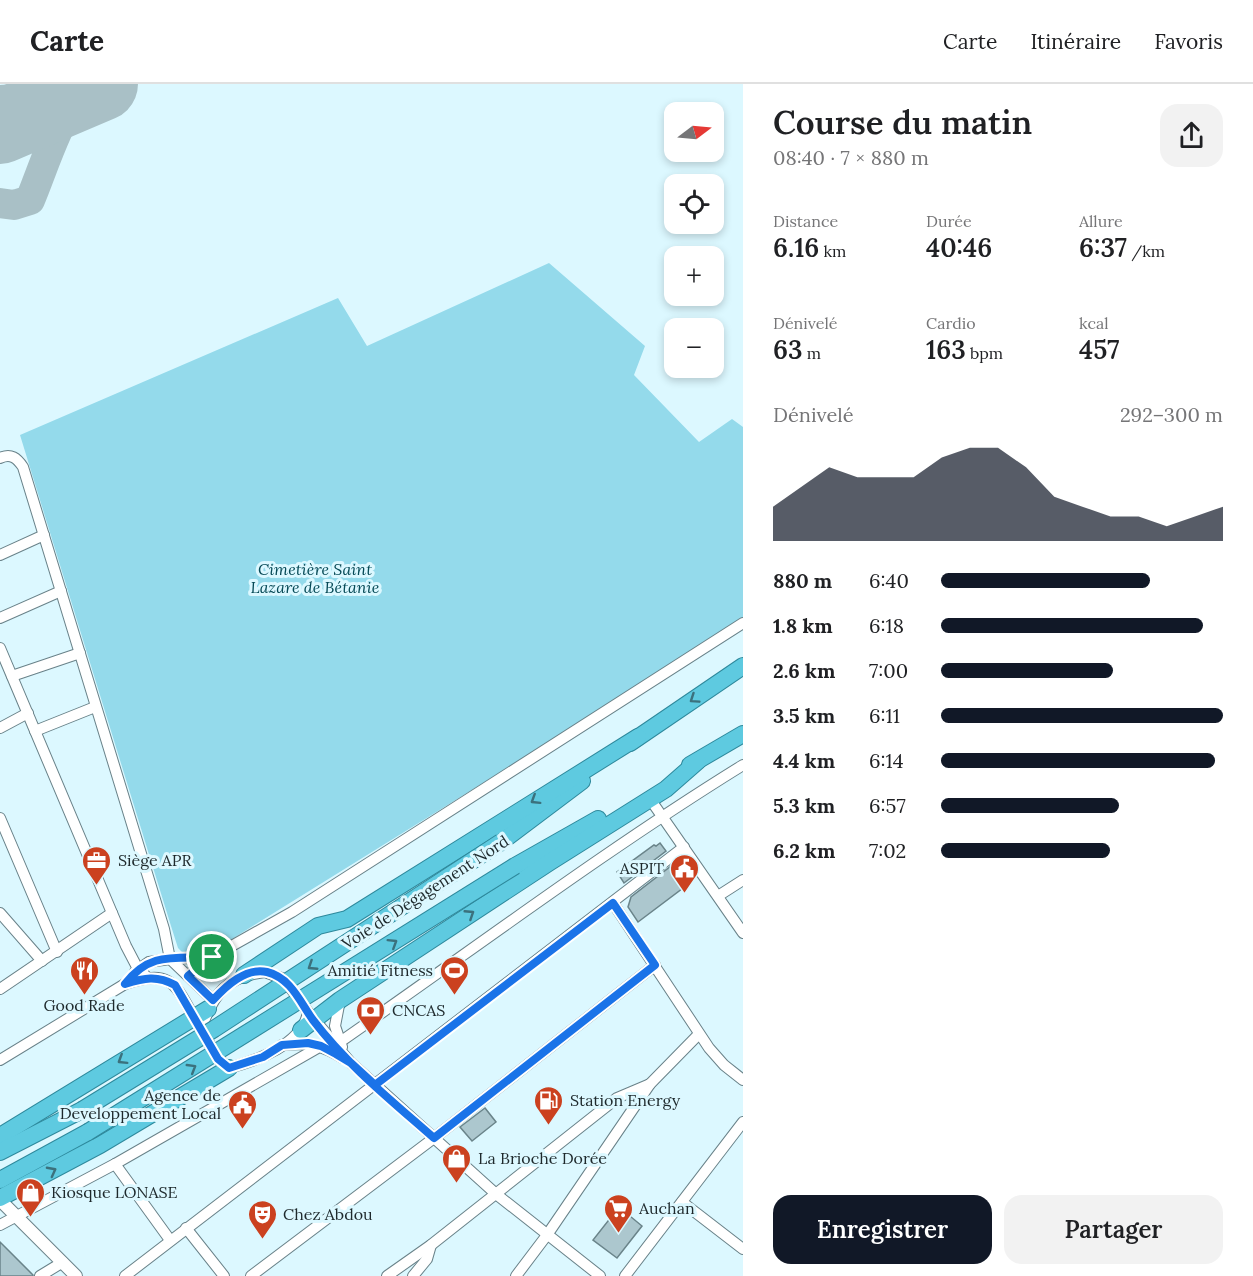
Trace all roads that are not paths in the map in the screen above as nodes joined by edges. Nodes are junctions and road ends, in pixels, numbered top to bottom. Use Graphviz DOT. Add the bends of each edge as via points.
graph roads {
  1 [pos="0,458"];
  2 [pos="44,535"];
  3 [pos="0,555"];
  4 [pos="61,591"];
  5 [pos="0,618"];
  6 [pos="743,623"];
  7 [pos="0,648"];
  8 [pos="80,653"];
  9 [pos="743,666"];
  10 [pos="12,676"];
  11 [pos="95,707"];
  12 [pos="28,713"];
  13 [pos="0,728"];
  14 [pos="35,731"];
  15 [pos="743,734"];
  16 [pos="638,737"];
  17 [pos="698,760"];
  18 [pos="743,765"];
  19 [pos="650,799"];
  20 [pos="662,815"];
  21 [pos="0,818"];
  22 [pos="684,847"];
  23 [pos="743,880"];
  24 [pos="718,896"];
  25 [pos="613,903"];
  26 [pos="0,913"];
  27 [pos="112,913"];
  28 [pos="743,933"];
  29 [pos="57,952"];
  30 [pos="212,957"];
  31 [pos="170,959"];
  32 [pos="42,961"];
  33 [pos="655,965"];
  34 [pos="142,973"];
  35 [pos="244,975"];
  36 [pos="188,976"];
  37 [pos="0,989"];
  38 [pos="340,1000"];
  39 [pos="204,1013"];
  40 [pos="308,1021"];
  41 [pos="699,1034"];
  42 [pos="340,1042"];
  43 [pos="282,1045"];
  44 [pos="321,1046"];
  45 [pos="0,1060"];
  46 [pos="351,1063"];
  47 [pos="229,1068"];
  48 [pos="743,1080"];
  49 [pos="650,1084"];
  50 [pos="375,1085"];
  51 [pos="743,1122"];
  52 [pos="0,1136"];
  53 [pos="434,1138"];
  54 [pos="0,1152"];
  55 [pos="115,1164"];
  56 [pos="0,1180"];
  57 [pos="496,1194"];
  58 [pos="0,1199"];
  59 [pos="682,1202"];
  60 [pos="16,1216"];
  61 [pos="0,1225"];
  62 [pos="186,1228"];
  63 [pos="547,1234"];
  64 [pos="170,1240"];
  65 [pos="431,1245"];
  66 [pos="743,1249"];
  67 [pos="63,1262"];
  68 [pos="40,1276"];
  69 [pos="76,1276"];
  70 [pos="124,1276"];
  71 [pos="224,1276"];
  72 [pos="250,1276"];
  73 [pos="387,1276"];
  74 [pos="413,1276"];
  75 [pos="516,1276"];
  76 [pos="600,1276"];
  77 [pos="625,1276"];
  1 -- 2 [label="street" via="17,458 23,467"];
  2 -- 3 [label="street"];
  2 -- 4 [label="street"];
  4 -- 5 [label="street"];
  4 -- 8 [label="street"];
  6 -- 30 [label="street" via="292,912"];
  7 -- 10 [label="street"];
  8 -- 10 [label="street"];
  8 -- 11 [label="street"];
  9 -- 16 [label="highway, Voie de Dégagement Nord, one-way"];
  10 -- 12 [label="street"];
  11 -- 14 [label="street"];
  11 -- 31 [label="street"];
  12 -- 13 [label="street"];
  12 -- 14 [label="street"];
  14 -- 27 [label="street"];
  15 -- 17 [label="highway, Voie de Dégagement Nord"];
  16 -- 35 [label="highway, one-way" via="347,919 318,926"];
  16 -- 54 [label="highway, Voie de Dégagement Nord, one-way, bridge" via="501,842 214,1029 82,1110"];
  17 -- 19 [label="highway"];
  56 -- 17 [label="highway, Voie de Dégagement Nord, one-way, bridge" via="88,1132 515,866"];
  18 -- 20 [label="street"];
  19 -- 20 [label="street"];
  38 -- 19 [label="highway, one-way"];
  20 -- 22 [label="street"];
  20 -- 42 [label="street"];
  21 -- 29 [label="street"];
  22 -- 24 [label="street"];
  22 -- 25 [label="street"];
  23 -- 24 [label="street"];
  24 -- 28 [label="street"];
  25 -- 33 [label="street"];
  25 -- 50 [label="street"];
  26 -- 32 [label="street"];
  27 -- 29 [label="street"];
  27 -- 34 [label="street"];
  29 -- 32 [label="street"];
  30 -- 31 [label="street"];
  30 -- 36 [label="street"];
  31 -- 34 [label="street" via="158,959"];
  31 -- 36 [label="street"];
  32 -- 37 [label="street"];
  33 -- 41 [label="street"];
  33 -- 53 [label="street"];
  34 -- 39 [label="street" via="175,985"];
  34 -- 45 [label="street"];
  35 -- 39 [label="street" via="222,990"];
  35 -- 40 [label="street" via="265,972 284,979"];
  36 -- 39 [label="street"];
  38 -- 40 [label="highway"];
  38 -- 42 [label="street" via="335,1026"];
  39 -- 47 [label="street" via="218,1059"];
  39 -- 52 [label="highway, one-way"];
  40 -- 43 [label="street"];
  40 -- 46 [label="street"];
  41 -- 48 [label="street" via="724,1065"];
  41 -- 49 [label="street"];
  42 -- 46 [label="street"];
  43 -- 44 [label="street"];
  43 -- 47 [label="street" via="263,1057"];
  44 -- 46 [label="street"];
  44 -- 55 [label="street"];
  46 -- 50 [label="street"];
  58 -- 47 [label="highway, one-way"];
  49 -- 57 [label="street" via="617,1098"];
  49 -- 63 [label="street"];
  50 -- 53 [label="street"];
  50 -- 62 [label="street"];
  51 -- 59 [label="street"];
  53 -- 57 [label="street"];
  53 -- 72 [label="street"];
  55 -- 60 [label="street"];
  55 -- 64 [label="street"];
  57 -- 63 [label="street"];
  57 -- 65 [label="street"];
  58 -- 60 [label="street"];
  59 -- 66 [label="street"];
  59 -- 77 [label="street"];
  60 -- 61 [label="street"];
  60 -- 67 [label="street"];
  62 -- 64 [label="street"];
  62 -- 71 [label="street"];
  63 -- 75 [label="street"];
  63 -- 76 [label="street"];
  64 -- 70 [label="street"];
  65 -- 73 [label="street"];
  65 -- 74 [label="street" via="427,1259"];
  67 -- 68 [label="street"];
  67 -- 69 [label="street"];
}
